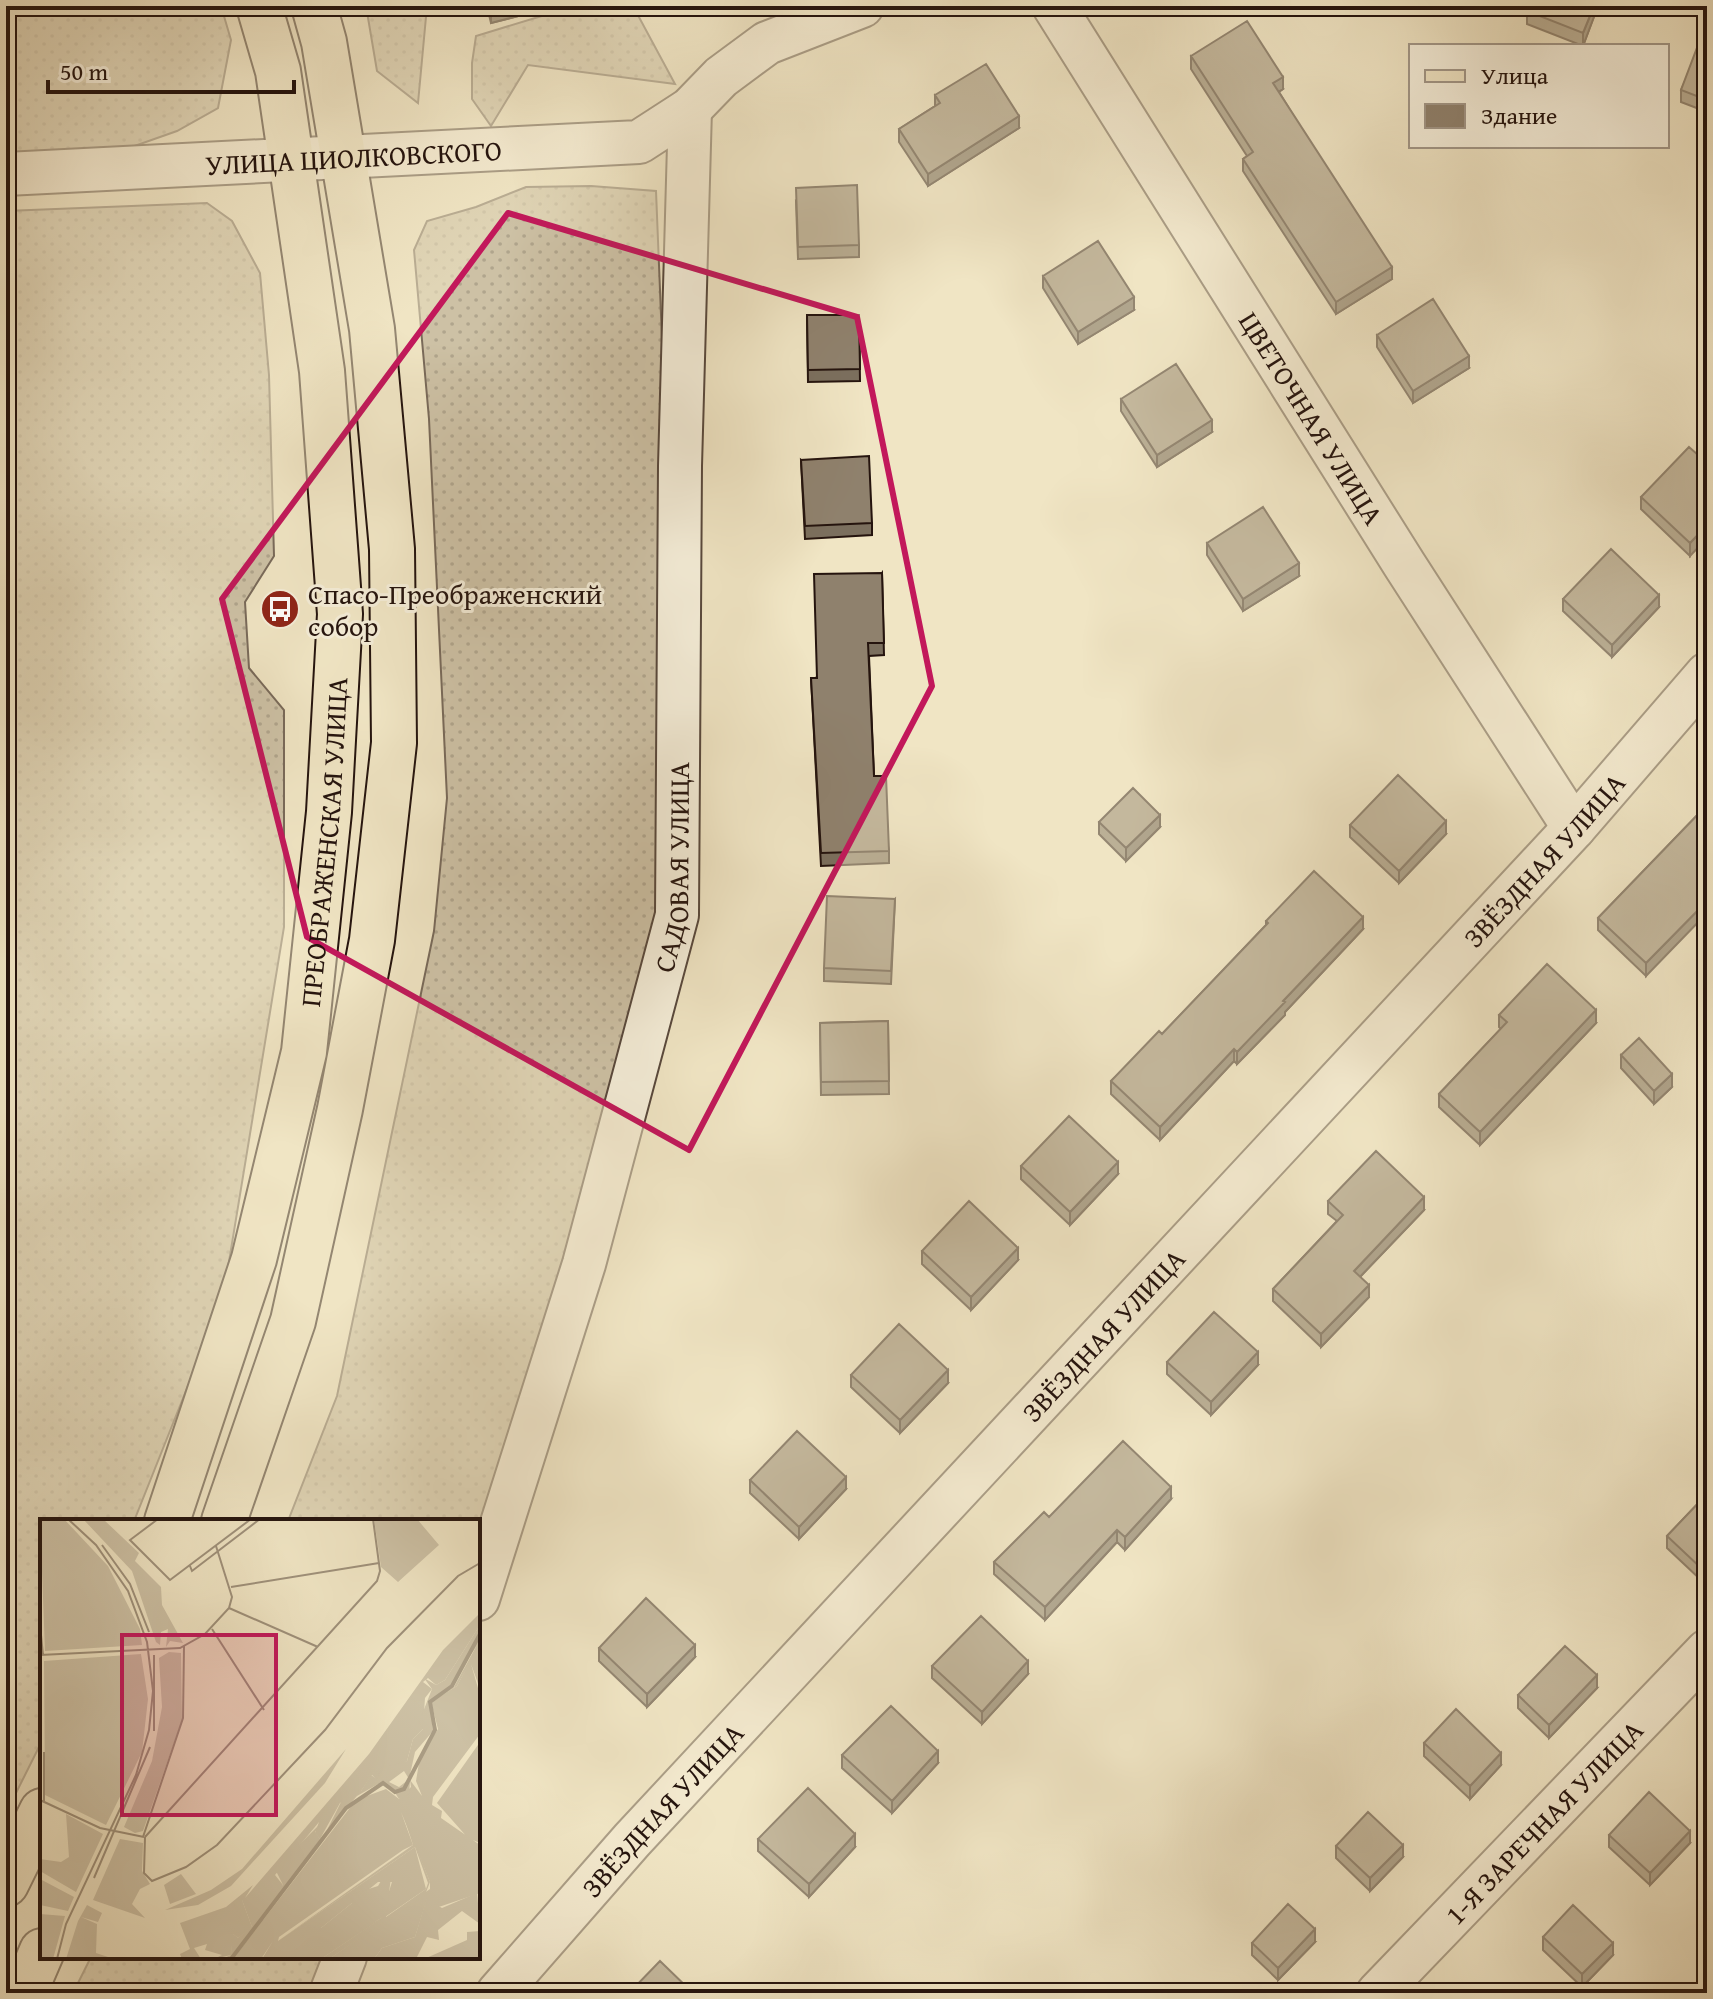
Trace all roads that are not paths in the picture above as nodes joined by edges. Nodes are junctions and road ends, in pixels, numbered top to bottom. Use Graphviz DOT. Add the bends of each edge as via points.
graph roads {
  1 [pos="259,6"];
  2 [pos="314,6"];
  3 [pos="862,6"];
  4 [pos="1054,6"];
  5 [pos="690,109"];
  6 [pos="342,155"];
  7 [pos="291,159"];
  8 [pos="6,174"];
  9 [pos="1707,674"];
  10 [pos="1574,828"];
  11 [pos="168,1519"];
  12 [pos="225,1519"];
  13 [pos="480,1593"];
  14 [pos="1707,1651"];
  15 [pos="40,1815"];
  16 [pos="6,1884"];
  17 [pos="40,1956"];
  18 [pos="344,1959"];
  19 [pos="24,1993"];
  20 [pos="331,1993"];
  21 [pos="498,1993"];
  22 [pos="1378,1993"];
  1 -- 7 [label="main road, ПРЕОБРАЖЕНСКАЯ УЛИЦА" via="278,71"];
  2 -- 6 [label="main road, ПРЕОБРАЖЕНСКАЯ УЛИЦА"];
  3 -- 5 [label="street, УЛИЦА ЦИОЛКОВСКОГО" via="767,43 721,77"];
  4 -- 10 [label="street, ЦВЕТОЧНАЯ УЛИЦА"];
  5 -- 6 [label="street, УЛИЦА ЦИОЛКОВСКОГО" via="639,142"];
  5 -- 13 [label="street, САДОВАЯ УЛИЦА" via="680,466 677,915 584,1264"];
  6 -- 7 [label="street, УЛИЦА ЦИОЛКОВСКОГО"];
  6 -- 12 [label="main road, ПРЕОБРАЖЕНСКАЯ УЛИЦА" via="372,329 392,549 394,743 372,940 340,1109 293,1321"];
  7 -- 8 [label="street, УЛИЦА ЦИОЛКОВСКОГО"];
  7 -- 11 [label="main road, ПРЕОБРАЖЕНСКАЯ УЛИЦА" via="322,371 340,614 329,812 304,1052 254,1259"];
  9 -- 10 [label="street, ЗВЁЗДНАЯ УЛИЦА"];
  10 -- 21 [label="street, ЗВЁЗДНАЯ УЛИЦА" via="632,1840"];
  14 -- 22 [label="street, 1-Я ЗАРЕЧНАЯ УЛИЦА"];
  15 -- 16 [label="main road"];
  17 -- 19 [label="main road"];
  18 -- 20 [label="street"];
}
